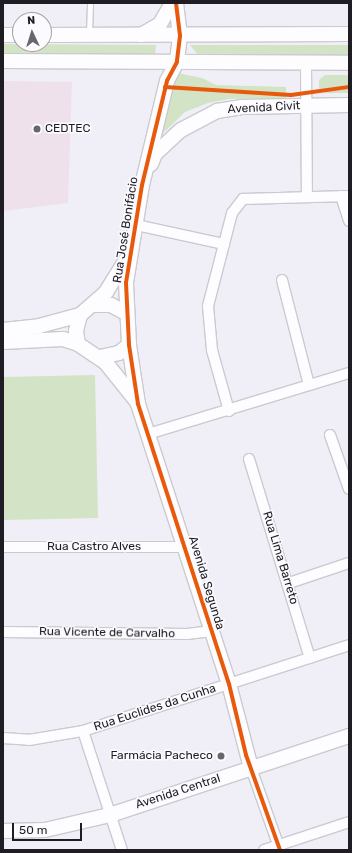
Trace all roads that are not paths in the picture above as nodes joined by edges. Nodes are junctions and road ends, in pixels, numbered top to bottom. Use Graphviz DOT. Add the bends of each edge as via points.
graph roads {
  1 [pos="90,3"];
  2 [pos="172,3"];
  3 [pos="176,3"];
  4 [pos="89,34"];
  5 [pos="349,34"];
  6 [pos="52,35"];
  7 [pos="141,35"];
  8 [pos="180,36"];
  9 [pos="3,61"];
  10 [pos="177,62"];
  11 [pos="306,63"];
  12 [pos="349,63"];
  13 [pos="307,105"];
  14 [pos="349,106"];
  15 [pos="142,185"];
  16 [pos="307,196"];
  17 [pos="345,196"];
  18 [pos="349,221"];
  19 [pos="136,225"];
  20 [pos="224,244"];
  21 [pos="131,252"];
  22 [pos="282,280"];
  23 [pos="95,305"];
  24 [pos="126,313"];
  25 [pos="80,315"];
  26 [pos="3,330"];
  27 [pos="3,342"];
  28 [pos="78,344"];
  29 [pos="129,345"];
  30 [pos="100,357"];
  31 [pos="349,373"];
  32 [pos="309,385"];
  33 [pos="138,404"];
  34 [pos="229,411"];
  35 [pos="148,434"];
  36 [pos="330,435"];
  37 [pos="249,458"];
  38 [pos="349,490"];
  39 [pos="3,547"];
  40 [pos="184,547"];
  41 [pos="349,563"];
  42 [pos="289,583"];
  43 [pos="210,631"];
  44 [pos="3,632"];
  45 [pos="349,645"];
  46 [pos="310,658"];
  47 [pos="228,684"];
  48 [pos="83,731"];
  49 [pos="349,736"];
  50 [pos="3,738"];
  51 [pos="251,768"];
  52 [pos="110,815"];
  53 [pos="349,822"];
  54 [pos="3,831"];
  55 [pos="279,848"];
  56 [pos="122,850"];
  57 [pos="264,850"];
  1 -- 4 [label="lane"];
  2 -- 7 [label="street" via="160,24"];
  3 -- 8 [label="street"];
  4 -- 6 [label="street"];
  4 -- 7 [label="street"];
  5 -- 8 [label="street"];
  7 -- 8 [label="street"];
  8 -- 10 [label="street"];
  9 -- 10 [label="street"];
  10 -- 11 [label="street"];
  10 -- 15 [label="street, Rua José Bonifácio" via="167,81"];
  11 -- 12 [label="street"];
  11 -- 13 [label="street"];
  13 -- 14 [label="street, Avenida Civit"];
  13 -- 15 [label="street, Avenida Civit" via="241,107 217,111 196,120 155,154"];
  13 -- 16 [label="street"];
  15 -- 19 [label="street, Rua José Bonifácio"];
  16 -- 17 [label="street"];
  16 -- 20 [label="street" via="243,199 232,213"];
  17 -- 18 [label="street"];
  19 -- 20 [label="street"];
  19 -- 21 [label="street, Rua José Bonifácio"];
  20 -- 34 [label="street" via="208,306 212,350"];
  21 -- 23 [label="street"];
  21 -- 24 [label="street, Rua José Bonifácio"];
  22 -- 32 [label="street"];
  23 -- 24 [label="street" via="111,305"];
  23 -- 25 [label="street"];
  24 -- 29 [label="street, Rua José Bonifácio"];
  25 -- 26 [label="street" via="39,326"];
  25 -- 28 [label="street" via="76,331"];
  27 -- 28 [label="street" via="63,339"];
  28 -- 30 [label="street"];
  29 -- 30 [label="street" via="119,353"];
  29 -- 33 [label="street, Rua José Bonifácio"];
  30 -- 33 [label="street"];
  31 -- 32 [label="street"];
  32 -- 34 [label="street"];
  33 -- 35 [label="street, Avenida Segunda"];
  34 -- 35 [label="street"];
  35 -- 40 [label="street, Avenida Segunda"];
  36 -- 38 [label="street"];
  37 -- 42 [label="street, Rua Lima Barreto"];
  39 -- 40 [label="street, Rua Castro Alves"];
  40 -- 43 [label="street, Avenida Segunda"];
  41 -- 42 [label="street"];
  42 -- 46 [label="street, Rua Lima Barreto"];
  43 -- 44 [label="street, Rua Vicente de Carvalho" via="187,634"];
  43 -- 47 [label="street, Avenida Segunda"];
  45 -- 46 [label="street, Rua Euclides da Cunha"];
  46 -- 47 [label="street, Rua Euclides da Cunha"];
  47 -- 48 [label="street, Rua Euclides da Cunha"];
  47 -- 51 [label="street, Avenida Segunda"];
  48 -- 50 [label="street, Rua Euclides da Cunha" via="29,740"];
  48 -- 52 [label="street"];
  49 -- 51 [label="street, Avenida Central"];
  51 -- 52 [label="street, Avenida Central"];
  51 -- 55 [label="street"];
  52 -- 54 [label="street, Avenida Central" via="46,830"];
  52 -- 56 [label="street"];
  53 -- 55 [label="street"];
  55 -- 57 [label="street"];
}
